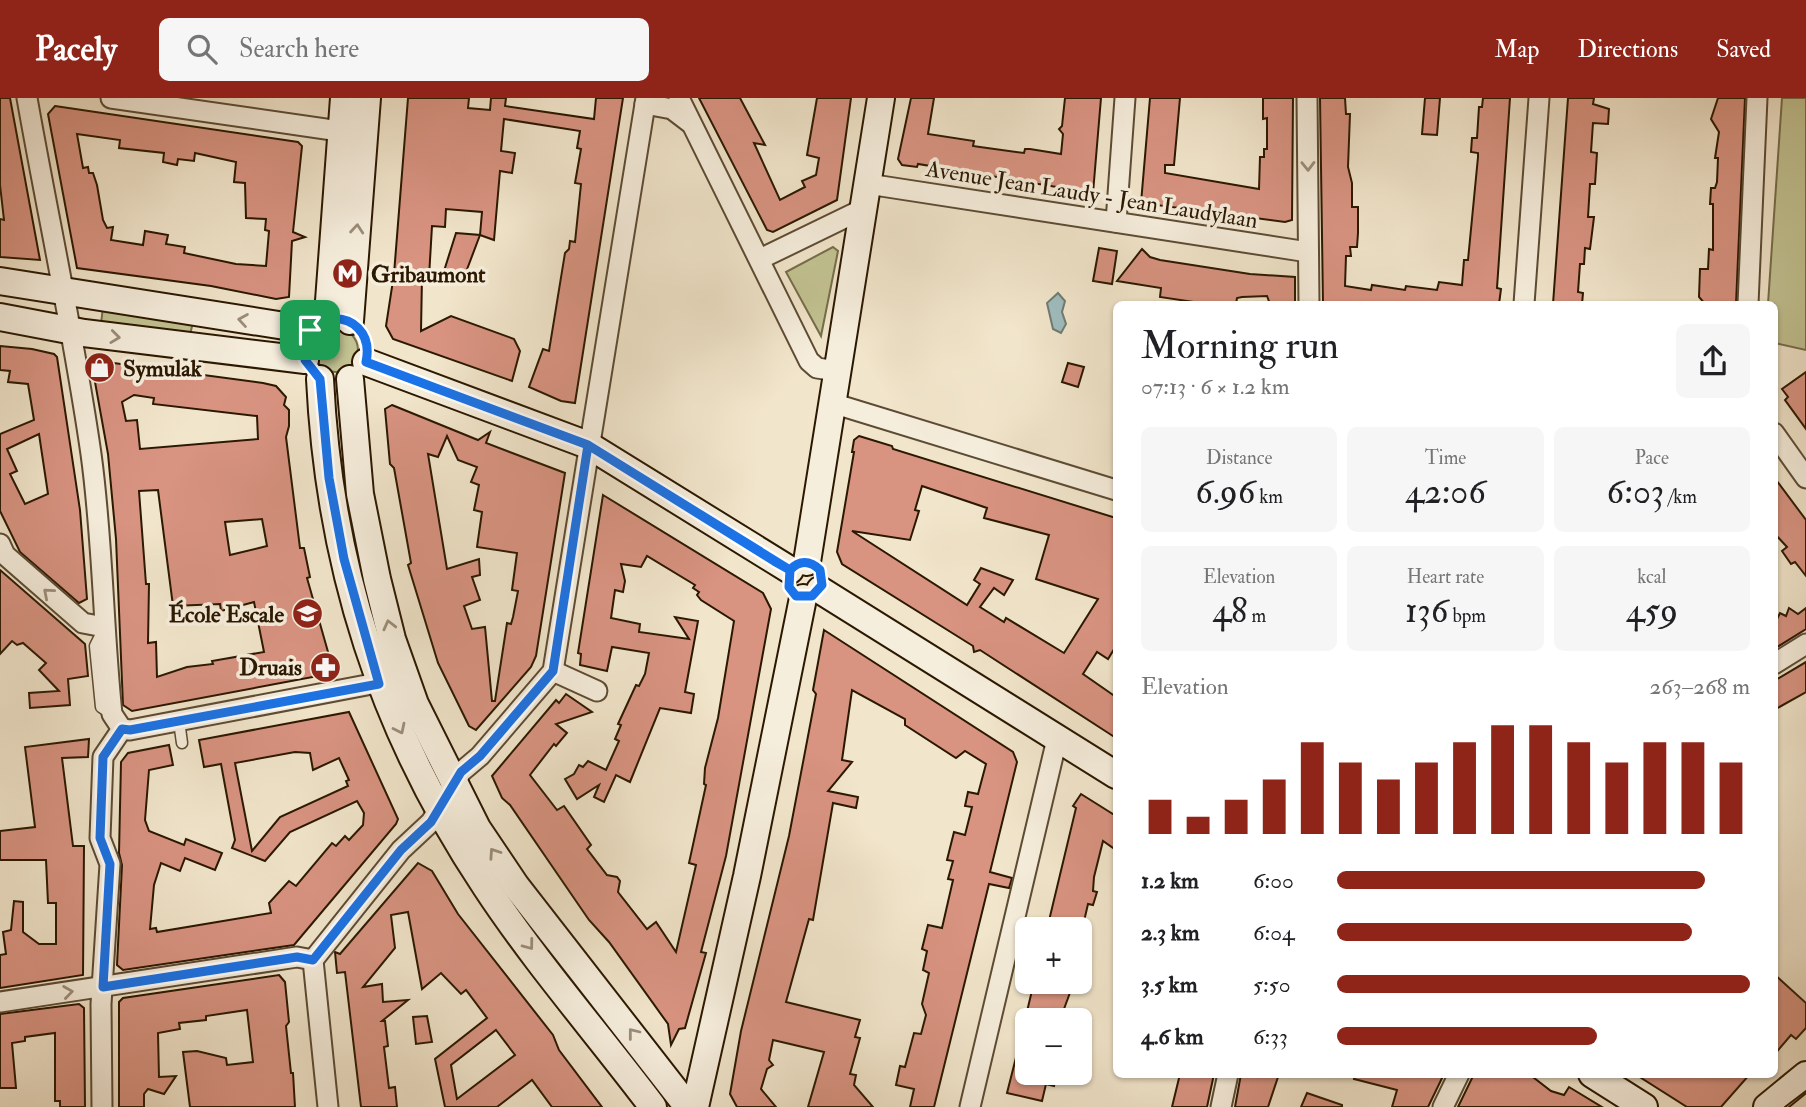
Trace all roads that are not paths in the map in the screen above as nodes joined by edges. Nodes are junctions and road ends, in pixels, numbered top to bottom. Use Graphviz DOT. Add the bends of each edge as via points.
graph roads {
  1 [pos="27,98"];
  2 [pos="111,98"];
  3 [pos="344,98"];
  4 [pos="367,98"];
  5 [pos="679,98"];
  6 [pos="881,98"];
  7 [pos="1125,98"];
  8 [pos="1307,98"];
  9 [pos="1539,98"];
  10 [pos="1757,98"];
  11 [pos="645,101"];
  12 [pos="689,122"];
  13 [pos="354,133"];
  14 [pos="866,196"];
  15 [pos="1116,222"];
  16 [pos="1308,253"];
  17 [pos="760,259"];
  18 [pos="0,281"];
  19 [pos="61,290"];
  20 [pos="1309,301"];
  21 [pos="1524,301"];
  22 [pos="1748,301"];
  23 [pos="0,317"];
  24 [pos="329,324"];
  25 [pos="71,330"];
  26 [pos="838,363"];
  27 [pos="312,370"];
  28 [pos="358,370"];
  29 [pos="832,403"];
  30 [pos="1778,443"];
  31 [pos="588,445"];
  32 [pos="1806,478"];
  33 [pos="1113,489"];
  34 [pos="0,544"];
  35 [pos="798,566"];
  36 [pos="811,594"];
  37 [pos="104,627"];
  38 [pos="1806,644"];
  39 [pos="1778,662"];
  40 [pos="553,671"];
  41 [pos="404,676"];
  42 [pos="379,684"];
  43 [pos="597,691"];
  44 [pos="117,721"];
  45 [pos="178,721"];
  46 [pos="1057,738"];
  47 [pos="182,743"];
  48 [pos="1113,773"];
  49 [pos="454,784"];
  50 [pos="439,810"];
  51 [pos="573,958"];
  52 [pos="313,960"];
  53 [pos="552,974"];
  54 [pos="103,987"];
  55 [pos="0,1002"];
  56 [pos="707,1053"];
  57 [pos="654,1060"];
  58 [pos="1806,1075"];
  59 [pos="1227,1078"];
  60 [pos="1457,1078"];
  61 [pos="1598,1078"];
  62 [pos="102,1107"];
  63 [pos="328,1107"];
  64 [pos="653,1107"];
  65 [pos="688,1107"];
  66 [pos="695,1107"];
  67 [pos="970,1107"];
  68 [pos="1221,1107"];
  69 [pos="1443,1107"];
  70 [pos="1644,1107"];
  71 [pos="1767,1107"];
  1 -- 19 [label="street"];
  2 -- 13 [label="street"];
  3 -- 13 [label="street"];
  4 -- 13 [label="street"];
  5 -- 12 [label="street"];
  6 -- 14 [label="street"];
  7 -- 15 [label="street"];
  8 -- 16 [label="street, one-way"];
  9 -- 21 [label="street"];
  10 -- 22 [label="street"];
  11 -- 12 [label="street" via="673,109"];
  11 -- 31 [label="street"];
  12 -- 17 [label="street"];
  13 -- 24 [label="street"];
  14 -- 15 [label="street, Avenue Jean Laudy - Jean Laudylaan"];
  14 -- 17 [label="street"];
  14 -- 26 [label="street"];
  15 -- 16 [label="street, Avenue Jean Laudy - Jean Laudylaan"];
  16 -- 20 [label="street"];
  17 -- 26 [label="street" via="802,346"];
  18 -- 19 [label="street"];
  24 -- 19 [label="street, one-way"];
  19 -- 25 [label="street"];
  23 -- 25 [label="street"];
  24 -- 27 [label="street" via="305,340"];
  24 -- 28 [label="street" via="364,334 368,352"];
  25 -- 27 [label="street, one-way"];
  25 -- 37 [label="street" via="92,457"];
  26 -- 29 [label="street"];
  27 -- 28 [label="street" via="334,383"];
  27 -- 42 [label="street" via="341,546"];
  28 -- 31 [label="street"];
  41 -- 28 [label="street, one-way" via="360,494"];
  29 -- 33 [label="street"];
  29 -- 35 [label="street"];
  30 -- 32 [label="street"];
  31 -- 35 [label="street"];
  31 -- 40 [label="street"];
  37 -- 34 [label="street, one-way" via="83,623 5,555"];
  35 -- 36 [label="street" via="789,587"];
  36 -- 46 [label="street"];
  36 -- 56 [label="street"];
  37 -- 44 [label="street" via="103,680"];
  38 -- 39 [label="street"];
  40 -- 43 [label="street"];
  40 -- 49 [label="street"];
  41 -- 42 [label="street"];
  41 -- 49 [label="street"];
  42 -- 45 [label="street"];
  42 -- 50 [label="street, one-way"];
  44 -- 45 [label="street" via="130,730"];
  44 -- 54 [label="street" via="103,757 100,838 110,864"];
  45 -- 47 [label="lane"];
  46 -- 48 [label="street"];
  46 -- 67 [label="street"];
  49 -- 50 [label="street"];
  51 -- 49 [label="street, one-way" via="516,886"];
  50 -- 52 [label="street"];
  50 -- 53 [label="street, one-way" via="488,890"];
  51 -- 53 [label="street"];
  57 -- 51 [label="street, one-way"];
  52 -- 54 [label="street" via="297,957"];
  52 -- 63 [label="street"];
  53 -- 64 [label="street"];
  55 -- 54 [label="street, one-way"];
  54 -- 62 [label="street"];
  56 -- 57 [label="street" via="676,1062"];
  56 -- 66 [label="street"];
  57 -- 65 [label="street"];
  58 -- 71 [label="street"];
  59 -- 68 [label="street"];
  60 -- 69 [label="street"];
  61 -- 70 [label="street"];
}
